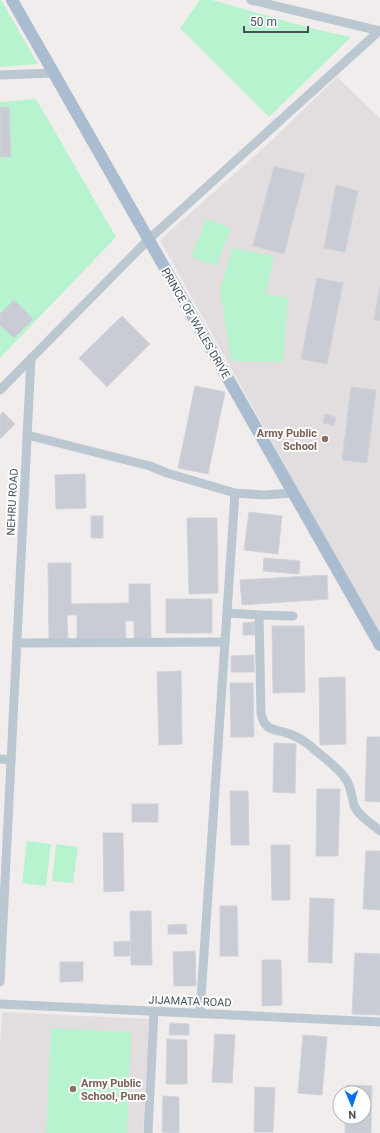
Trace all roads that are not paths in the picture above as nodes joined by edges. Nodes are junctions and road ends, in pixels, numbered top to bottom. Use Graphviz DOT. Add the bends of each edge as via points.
graph roads {
  1 [pos="12,0"];
  2 [pos="251,0"];
  3 [pos="379,31"];
  4 [pos="53,72"];
  5 [pos="0,75"];
  6 [pos="148,240"];
  7 [pos="31,358"];
  8 [pos="0,390"];
  9 [pos="27,436"];
  10 [pos="235,493"];
  11 [pos="293,493"];
  12 [pos="227,613"];
  13 [pos="259,616"];
  14 [pos="293,616"];
  15 [pos="225,642"];
  16 [pos="17,643"];
  17 [pos="380,645"];
  18 [pos="0,759"];
  19 [pos="11,760"];
  20 [pos="380,831"];
  21 [pos="0,982"];
  22 [pos="0,1004"];
  23 [pos="154,1012"];
  24 [pos="200,1014"];
  25 [pos="380,1022"];
  26 [pos="148,1133"];
  1 -- 4 [label="main road, PRINCE OF WALES DRIVE"];
  2 -- 3 [label="street"];
  3 -- 6 [label="street"];
  4 -- 5 [label="street"];
  4 -- 6 [label="main road, PRINCE OF WALES DRIVE"];
  6 -- 7 [label="street"];
  6 -- 11 [label="main road, PRINCE OF WALES DRIVE"];
  7 -- 8 [label="street"];
  7 -- 9 [label="street, NEHRU ROAD"];
  9 -- 10 [label="street" via="150,466"];
  9 -- 16 [label="street, NEHRU ROAD"];
  10 -- 11 [label="street"];
  10 -- 12 [label="street"];
  11 -- 17 [label="main road, PRINCE OF WALES DRIVE"];
  12 -- 13 [label="street"];
  12 -- 15 [label="street"];
  13 -- 14 [label="street"];
  13 -- 20 [label="street" via="262,720 272,730 289,733 301,739 334,766 347,780 358,812"];
  15 -- 16 [label="street"];
  15 -- 24 [label="street"];
  16 -- 19 [label="street, NEHRU ROAD"];
  18 -- 19 [label="street"];
  19 -- 21 [label="street, NEHRU ROAD"];
  22 -- 23 [label="street, JIJAMATA ROAD"];
  23 -- 24 [label="street, JIJAMATA ROAD"];
  23 -- 26 [label="street"];
  24 -- 25 [label="street, JIJAMATA ROAD"];
}
